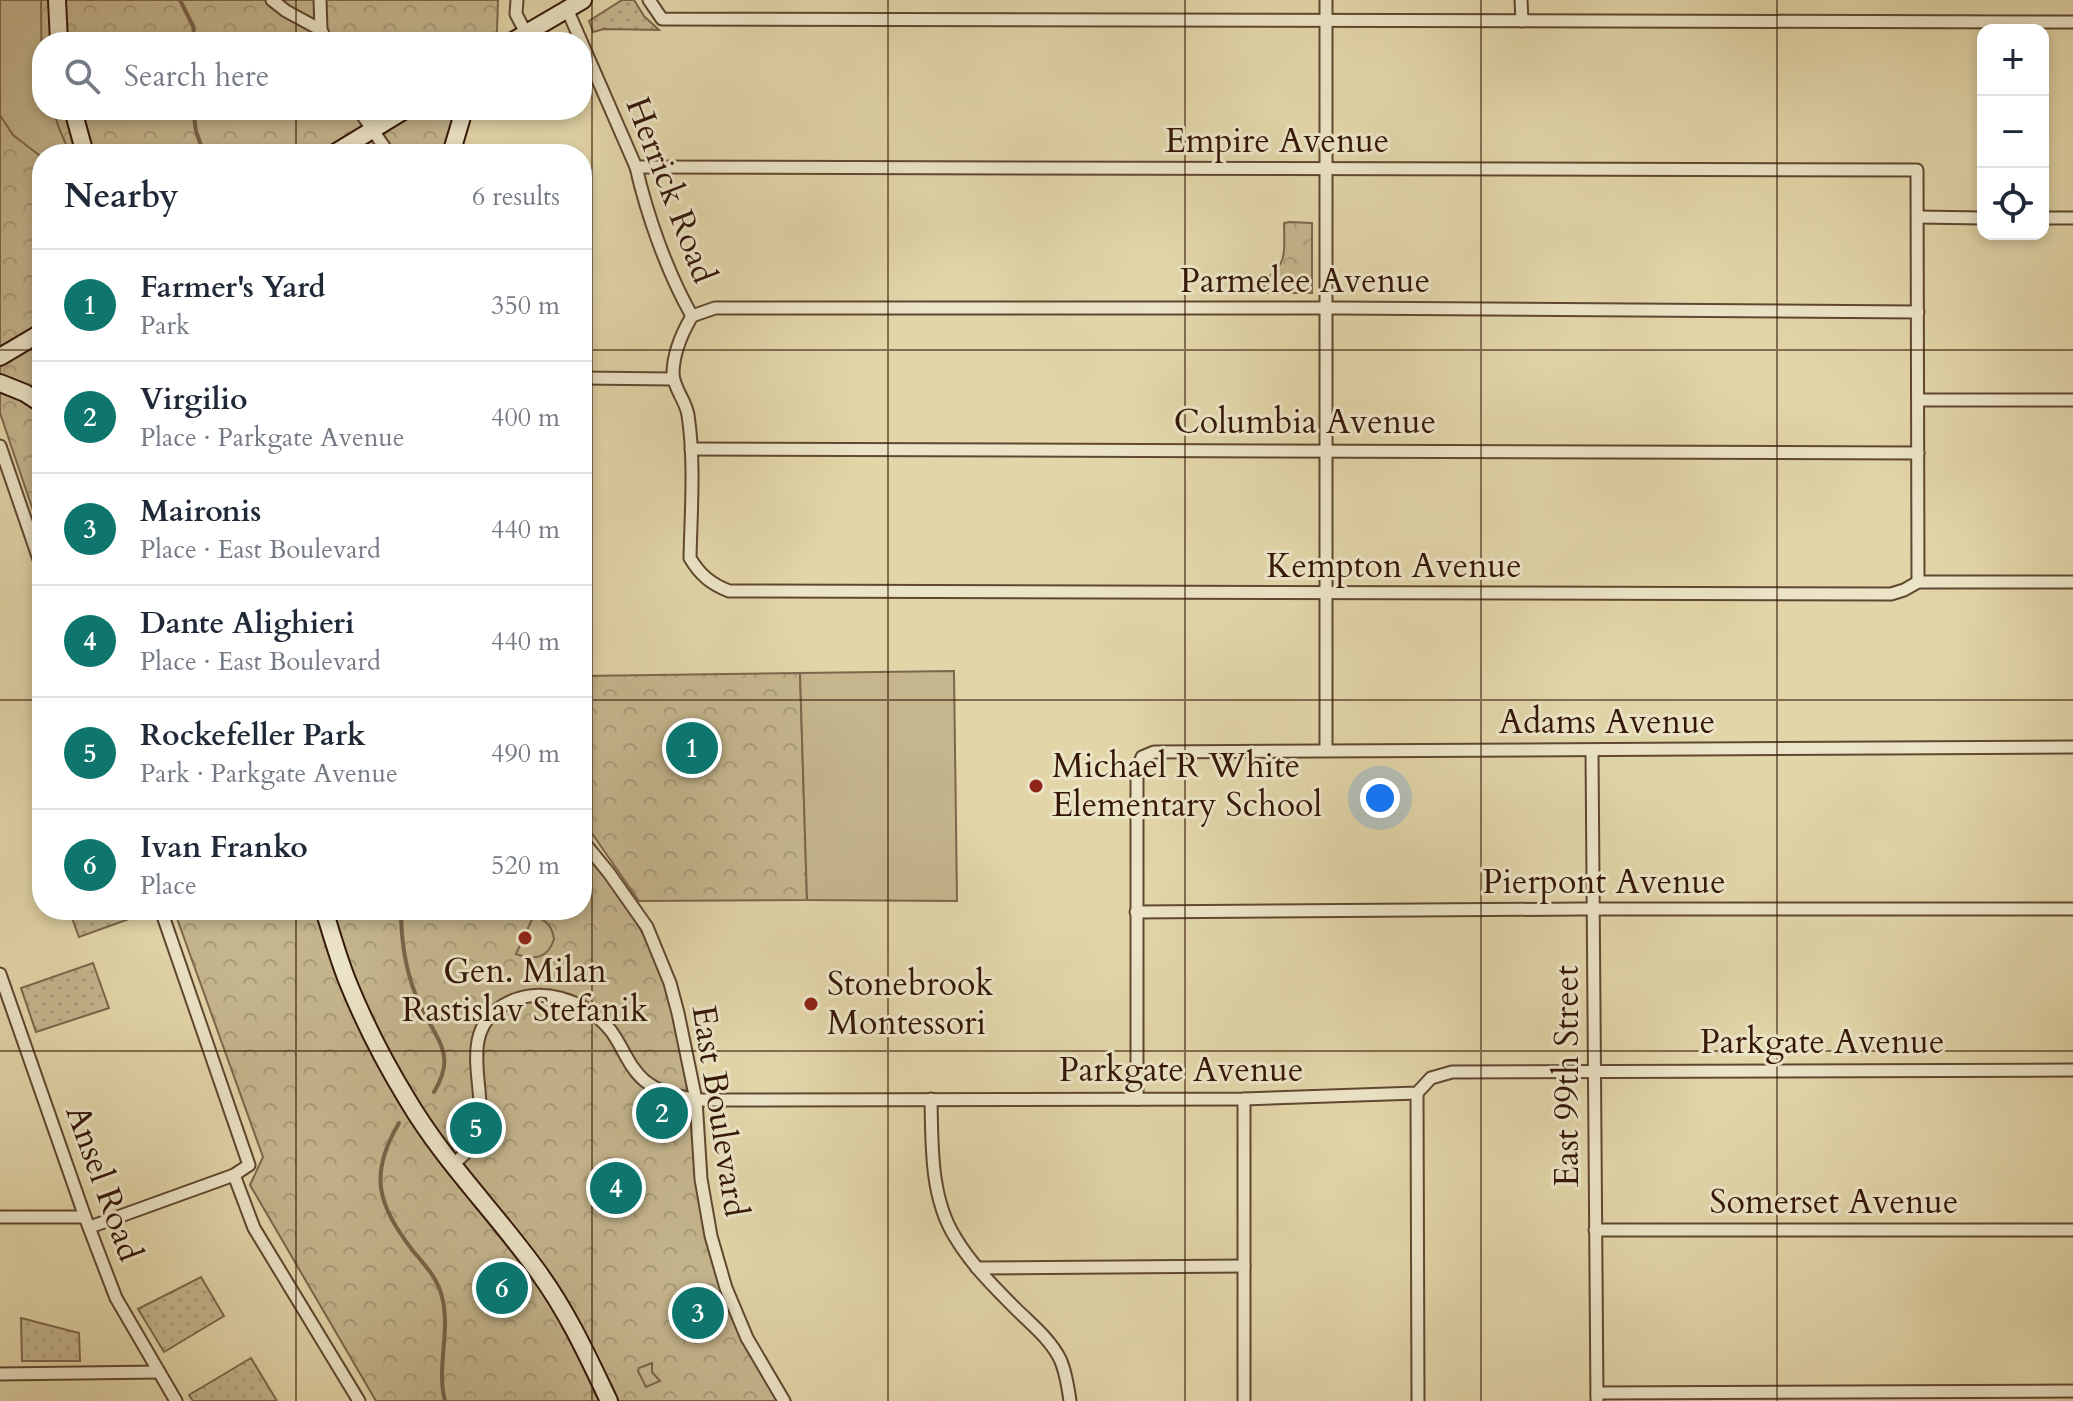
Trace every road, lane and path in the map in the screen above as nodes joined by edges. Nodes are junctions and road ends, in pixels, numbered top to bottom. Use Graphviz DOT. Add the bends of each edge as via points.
graph roads {
  1 [pos="57,0"];
  2 [pos="272,0"];
  3 [pos="320,0"];
  4 [pos="517,0"];
  5 [pos="583,0"];
  6 [pos="649,0"];
  7 [pos="1326,0"];
  8 [pos="1521,0"];
  9 [pos="567,9"];
  10 [pos="1326,19"];
  11 [pos="1522,21"];
  12 [pos="2073,22"];
  13 [pos="321,30"];
  14 [pos="59,32"];
  15 [pos="518,32"];
  16 [pos="527,32"];
  17 [pos="577,32"];
  18 [pos="592,66"];
  19 [pos="76,120"];
  20 [pos="366,120"];
  21 [pos="388,120"];
  22 [pos="461,120"];
  23 [pos="373,129"];
  24 [pos="82,144"];
  25 [pos="349,144"];
  26 [pos="383,144"];
  27 [pos="454,144"];
  28 [pos="636,167"];
  29 [pos="1326,169"];
  30 [pos="1918,217"];
  31 [pos="1977,218"];
  32 [pos="2049,218"];
  33 [pos="2073,218"];
  34 [pos="1326,308"];
  35 [pos="1918,312"];
  36 [pos="692,316"];
  37 [pos="32,338"];
  38 [pos="0,357"];
  39 [pos="592,378"];
  40 [pos="673,379"];
  41 [pos="0,383"];
  42 [pos="32,398"];
  43 [pos="1918,400"];
  44 [pos="2073,400"];
  45 [pos="0,446"];
  46 [pos="691,449"];
  47 [pos="1326,450"];
  48 [pos="1918,453"];
  49 [pos="32,539"];
  50 [pos="1918,582"];
  51 [pos="2073,582"];
  52 [pos="1326,593"];
  53 [pos="2073,747"];
  54 [pos="1326,750"];
  55 [pos="1592,751"];
  56 [pos="592,853"];
  57 [pos="1594,909"];
  58 [pos="2073,909"];
  59 [pos="1136,912"];
  60 [pos="164,920"];
  61 [pos="327,920"];
  62 [pos="0,974"];
  63 [pos="2073,1070"];
  64 [pos="1594,1071"];
  65 [pos="1417,1093"];
  66 [pos="931,1099"];
  67 [pos="1137,1099"];
  68 [pos="1244,1099"];
  69 [pos="696,1100"];
  70 [pos="453,1165"];
  71 [pos="234,1175"];
  72 [pos="0,1217"];
  73 [pos="88,1222"];
  74 [pos="1595,1230"];
  75 [pos="2073,1230"];
  76 [pos="1244,1266"];
  77 [pos="977,1268"];
  78 [pos="159,1372"];
  79 [pos="0,1374"];
  80 [pos="2073,1391"];
  81 [pos="1597,1397"];
  82 [pos="176,1401"];
  83 [pos="359,1401"];
  84 [pos="609,1401"];
  85 [pos="784,1401"];
  86 [pos="1070,1401"];
  87 [pos="1244,1401"];
  88 [pos="1418,1401"];
  1 -- 14 [label="main road"];
  2 -- 13 [label="street"];
  3 -- 13 [label="street"];
  4 -- 15 [label="street"];
  5 -- 9 [label="main road"];
  6 -- 10 [label="street" via="662,19"];
  7 -- 10 [label="street"];
  8 -- 11 [label="street"];
  9 -- 16 [label="main road"];
  9 -- 17 [label="street, Herrick Road"];
  10 -- 11 [label="street"];
  10 -- 29 [label="street"];
  11 -- 12 [label="street"];
  18 -- 28 [label="street, Herrick Road"];
  19 -- 24 [label="main road"];
  20 -- 23 [label="street"];
  21 -- 23 [label="main road"];
  22 -- 27 [label="main road"];
  23 -- 25 [label="main road"];
  23 -- 26 [label="street"];
  28 -- 29 [label="street, Empire Avenue"];
  28 -- 36 [label="street, Herrick Road" via="677,289"];
  29 -- 30 [label="street, Empire Avenue" via="1917,170"];
  29 -- 34 [label="street"];
  30 -- 31 [label="street"];
  30 -- 35 [label="street"];
  32 -- 33 [label="street"];
  34 -- 35 [label="street, Parmelee Avenue"];
  34 -- 36 [label="street, Parmelee Avenue" via="715,308"];
  34 -- 47 [label="street"];
  35 -- 43 [label="street"];
  36 -- 40 [label="street, Herrick Road" via="676,355"];
  37 -- 38 [label="main road"];
  39 -- 40 [label="street"];
  40 -- 46 [label="street" via="687,411"];
  41 -- 42 [label="main road"];
  43 -- 44 [label="street"];
  43 -- 48 [label="street"];
  45 -- 49 [label="street"];
  46 -- 47 [label="street, Columbia Avenue"];
  46 -- 52 [label="street, Kempton Avenue" via="690,558 713,585 729,591"];
  47 -- 48 [label="street, Columbia Avenue"];
  47 -- 52 [label="street"];
  48 -- 50 [label="street"];
  50 -- 51 [label="street, Kempton Avenue"];
  50 -- 52 [label="street, Kempton Avenue" via="1891,594"];
  52 -- 54 [label="street"];
  53 -- 55 [label="street, Adams Avenue"];
  54 -- 55 [label="street, Adams Avenue"];
  54 -- 59 [label="street, Adams Avenue" via="1154,752 1142,757 1137,771"];
  55 -- 57 [label="street, East 99th Street"];
  56 -- 69 [label="street, East Boulevard" via="647,927 659,954 675,998"];
  57 -- 58 [label="street, Pierpont Avenue"];
  57 -- 59 [label="street, Pierpont Avenue"];
  57 -- 64 [label="street, East 99th Street"];
  59 -- 67 [label="street"];
  60 -- 71 [label="street" via="249,1165"];
  61 -- 70 [label="main road" via="369,1028 407,1099"];
  62 -- 73 [label="street, Ansel Road"];
  63 -- 64 [label="street, Parkgate Avenue"];
  64 -- 65 [label="street, Parkgate Avenue" via="1452,1072 1431,1078"];
  64 -- 74 [label="street, East 99th Street"];
  65 -- 68 [label="street, Parkgate Avenue"];
  65 -- 88 [label="street"];
  66 -- 67 [label="street, Parkgate Avenue"];
  66 -- 69 [label="street, Parkgate Avenue"];
  66 -- 77 [label="street" via="940,1200 953,1235"];
  67 -- 68 [label="street, Parkgate Avenue"];
  68 -- 76 [label="street"];
  69 -- 70 [label="street, Parkgate Avenue" via="644,1080 589,1010 561,997 525,997 499,1008 484,1025 476,1053 478,1131 473,1145"];
  69 -- 85 [label="street, East Boulevard" via="714,1250 747,1338"];
  70 -- 84 [label="main road" via="549,1287"];
  71 -- 73 [label="street"];
  71 -- 83 [label="street" via="254,1228"];
  72 -- 73 [label="street"];
  73 -- 78 [label="street, Ansel Road" via="116,1298"];
  74 -- 75 [label="street, Somerset Avenue"];
  74 -- 81 [label="street, East 99th Street"];
  76 -- 77 [label="street"];
  76 -- 87 [label="street"];
  77 -- 86 [label="street" via="1060,1359"];
  78 -- 79 [label="street"];
  78 -- 82 [label="street, Ansel Road"];
  80 -- 81 [label="street"];
}
